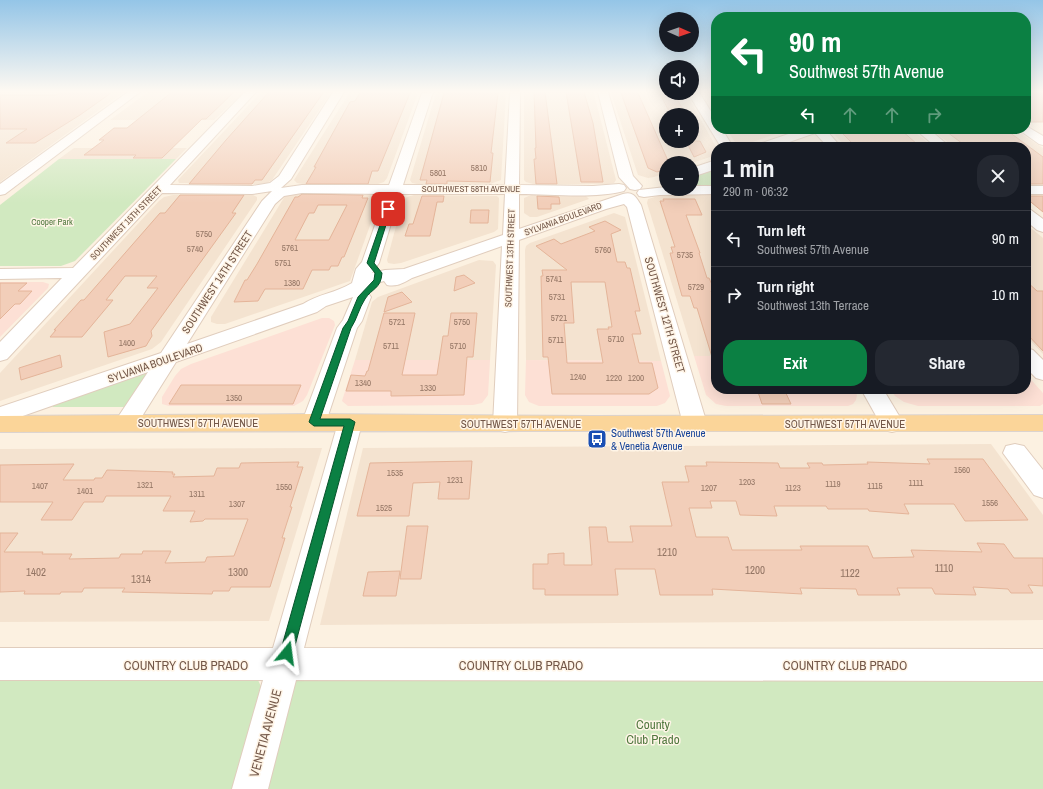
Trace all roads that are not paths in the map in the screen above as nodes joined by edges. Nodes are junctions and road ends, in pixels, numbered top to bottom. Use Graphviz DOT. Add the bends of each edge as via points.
graph roads {
  1 [pos="85,129"];
  2 [pos="216,129"];
  3 [pos="315,129"];
  4 [pos="415,129"];
  5 [pos="514,129"];
  6 [pos="613,129"];
  7 [pos="1031,133"];
  8 [pos="802,134"];
  9 [pos="822,134"];
  10 [pos="927,134"];
  11 [pos="1043,141"];
  12 [pos="778,142"];
  13 [pos="830,142"];
  14 [pos="938,142"];
  15 [pos="711,166"];
  16 [pos="699,170"];
  17 [pos="659,183"];
  18 [pos="659,186"];
  19 [pos="158,189"];
  20 [pos="699,189"];
  21 [pos="276,190"];
  22 [pos="394,190"];
  23 [pos="512,190"];
  24 [pos="593,190"];
  25 [pos="711,190"];
  26 [pos="1031,190"];
  27 [pos="1043,190"];
  28 [pos="0,191"];
  29 [pos="659,191"];
  30 [pos="631,193"];
  31 [pos="603,205"];
  32 [pos="1031,217"];
  33 [pos="1043,227"];
  34 [pos="510,238"];
  35 [pos="78,273"];
  36 [pos="0,274"];
  37 [pos="361,287"];
  38 [pos="188,328"];
  39 [pos="220,340"];
  40 [pos="0,354"];
  41 [pos="167,359"];
  42 [pos="1031,360"];
  43 [pos="1043,373"];
  44 [pos="875,394"];
  45 [pos="0,416"];
  46 [pos="314,422"];
  47 [pos="350,422"];
  48 [pos="126,423"];
  49 [pos="1043,423"];
  50 [pos="0,424"];
  51 [pos="505,424"];
  52 [pos="695,424"];
  53 [pos="892,424"];
  54 [pos="1015,453"];
  55 [pos="1043,488"];
  56 [pos="0,664"];
  57 [pos="283,665"];
  58 [pos="1043,665"];
  59 [pos="250,789"];
  1 -- 28 [label="street"];
  2 -- 19 [label="street, SOUTHWEST 15TH STREET"];
  3 -- 21 [label="street, SOUTHWEST 14TH STREET"];
  4 -- 22 [label="street"];
  5 -- 23 [label="street, SOUTHWEST 13TH STREET"];
  6 -- 30 [label="street, SOUTHWEST 12TH STREET"];
  7 -- 11 [label="street"];
  8 -- 12 [label="street"];
  9 -- 13 [label="street"];
  10 -- 14 [label="street"];
  15 -- 16 [label="street"];
  17 -- 30 [label="street" via="639,182"];
  18 -- 30 [label="street, SYLVANIA BOULEVARD"];
  19 -- 21 [label="street, SOUTHWEST 58TH AVENUE"];
  19 -- 35 [label="street, SOUTHWEST 15TH STREET"];
  20 -- 25 [label="street, SOUTHWEST 58TH AVENUE"];
  21 -- 22 [label="street, SOUTHWEST 58TH AVENUE"];
  21 -- 38 [label="street, SOUTHWEST 14TH STREET"];
  22 -- 23 [label="street, SOUTHWEST 58TH AVENUE"];
  22 -- 37 [label="street"];
  23 -- 24 [label="street, SOUTHWEST 58TH AVENUE"];
  23 -- 34 [label="street, SOUTHWEST 13TH STREET"];
  24 -- 30 [label="street, SOUTHWEST 58TH AVENUE"];
  24 -- 31 [label="street" via="605,196"];
  26 -- 27 [label="street"];
  29 -- 30 [label="street, SOUTHWEST 58TH AVENUE"];
  30 -- 31 [label="street, SYLVANIA BOULEVARD" via="623,200"];
  30 -- 31 [label="street" via="623,209"];
  30 -- 52 [label="street, SOUTHWEST 12TH STREET"];
  31 -- 34 [label="street, SYLVANIA BOULEVARD"];
  32 -- 33 [label="street"];
  34 -- 37 [label="street, SYLVANIA BOULEVARD" via="398,279"];
  34 -- 51 [label="street, SOUTHWEST 13TH STREET"];
  35 -- 36 [label="street"];
  35 -- 40 [label="street, SOUTHWEST 15TH STREET"];
  37 -- 39 [label="street, SYLVANIA BOULEVARD"];
  37 -- 46 [label="street" via="340,310 347,328"];
  38 -- 39 [label="street" via="200,336"];
  38 -- 41 [label="street, SOUTHWEST 14TH STREET"];
  39 -- 41 [label="street, SYLVANIA BOULEVARD"];
  41 -- 45 [label="street, SYLVANIA BOULEVARD"];
  41 -- 48 [label="street, SOUTHWEST 14TH STREET"];
  42 -- 43 [label="street"];
  44 -- 53 [label="street"];
  46 -- 47 [label="main road, SOUTHWEST 57TH AVENUE"];
  46 -- 48 [label="main road, SOUTHWEST 57TH AVENUE"];
  47 -- 51 [label="main road, SOUTHWEST 57TH AVENUE"];
  47 -- 57 [label="street, VENETIA AVENUE"];
  48 -- 50 [label="main road, SOUTHWEST 57TH AVENUE"];
  49 -- 53 [label="main road, SOUTHWEST 57TH AVENUE"];
  51 -- 52 [label="main road, SOUTHWEST 57TH AVENUE"];
  52 -- 53 [label="main road, SOUTHWEST 57TH AVENUE"];
  54 -- 55 [label="street"];
  56 -- 57 [label="street, COUNTRY CLUB PRADO"];
  57 -- 58 [label="street, COUNTRY CLUB PRADO"];
  57 -- 59 [label="street, VENETIA AVENUE"];
}
